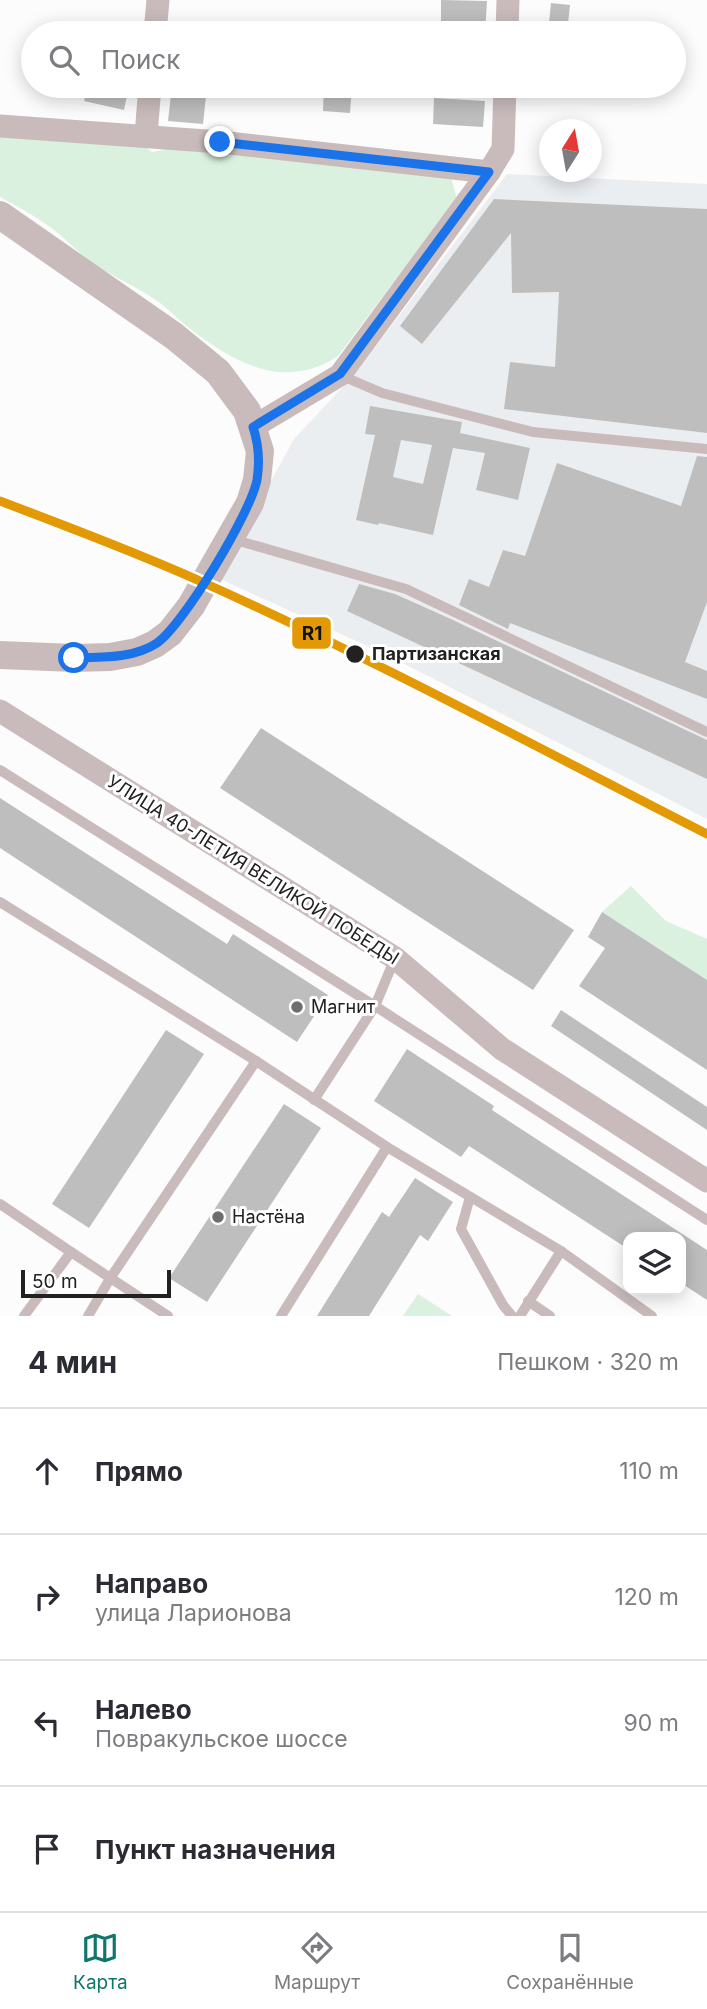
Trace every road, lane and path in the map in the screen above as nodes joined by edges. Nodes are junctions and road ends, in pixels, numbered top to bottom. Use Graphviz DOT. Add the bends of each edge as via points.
graph roads {
  1 [pos="158,0"];
  2 [pos="508,0"];
  3 [pos="156,21"];
  4 [pos="507,21"];
  5 [pos="149,98"];
  6 [pos="505,98"];
  7 [pos="0,126"];
  8 [pos="146,135"];
  9 [pos="489,172"];
  10 [pos="0,215"];
  11 [pos="340,374"];
  12 [pos="253,427"];
  13 [pos="707,449"];
  14 [pos="230,539"];
  15 [pos="0,655"];
  16 [pos="0,711"];
  17 [pos="707,732"];
  18 [pos="0,769"];
  19 [pos="0,902"];
  20 [pos="395,958"];
  21 [pos="375,1006"];
  22 [pos="256,1061"];
  23 [pos="314,1100"];
  24 [pos="387,1147"];
  25 [pos="707,1181"];
  26 [pos="470,1197"];
  27 [pos="0,1204"];
  28 [pos="707,1220"];
  29 [pos="561,1251"];
  30 [pos="71,1252"];
  31 [pos="111,1278"];
  32 [pos="528,1301"];
  33 [pos="24,1316"];
  34 [pos="88,1316"];
  35 [pos="168,1316"];
  36 [pos="281,1316"];
  37 [pos="512,1316"];
  38 [pos="520,1316"];
  39 [pos="550,1316"];
  40 [pos="652,1316"];
  1 -- 3 [label="street"];
  2 -- 4 [label="street"];
  5 -- 8 [label="street"];
  6 -- 9 [label="street" via="503,149"];
  7 -- 8 [label="street"];
  8 -- 9 [label="street"];
  9 -- 11 [label="street"];
  10 -- 12 [label="street" via="218,372 247,411"];
  11 -- 12 [label="street"];
  11 -- 13 [label="lane" via="382,393 533,432"];
  12 -- 14 [label="street" via="260,451 257,480"];
  14 -- 15 [label="street" via="191,606 155,644 110,657"];
  14 -- 17 [label="lane" via="406,589"];
  16 -- 20 [label="street, УЛИЦА 40-ЛЕТИЯ ВЕЛИКОЙ ПОБЕДЫ"];
  18 -- 21 [label="lane"];
  19 -- 22 [label="lane"];
  20 -- 21 [label="lane"];
  20 -- 25 [label="street, УЛИЦА 40-ЛЕТИЯ ВЕЛИКОЙ ПОБЕДЫ" via="502,1049"];
  21 -- 23 [label="lane"];
  21 -- 28 [label="lane"];
  22 -- 23 [label="lane"];
  22 -- 31 [label="lane"];
  23 -- 24 [label="lane"];
  24 -- 26 [label="lane"];
  24 -- 36 [label="lane"];
  26 -- 29 [label="lane"];
  26 -- 37 [label="lane" via="461,1229"];
  27 -- 30 [label="lane"];
  29 -- 32 [label="lane"];
  29 -- 40 [label="lane"];
  30 -- 31 [label="lane"];
  30 -- 33 [label="lane"];
  31 -- 34 [label="lane"];
  31 -- 35 [label="lane"];
  32 -- 38 [label="lane"];
  32 -- 39 [label="lane"];
}
